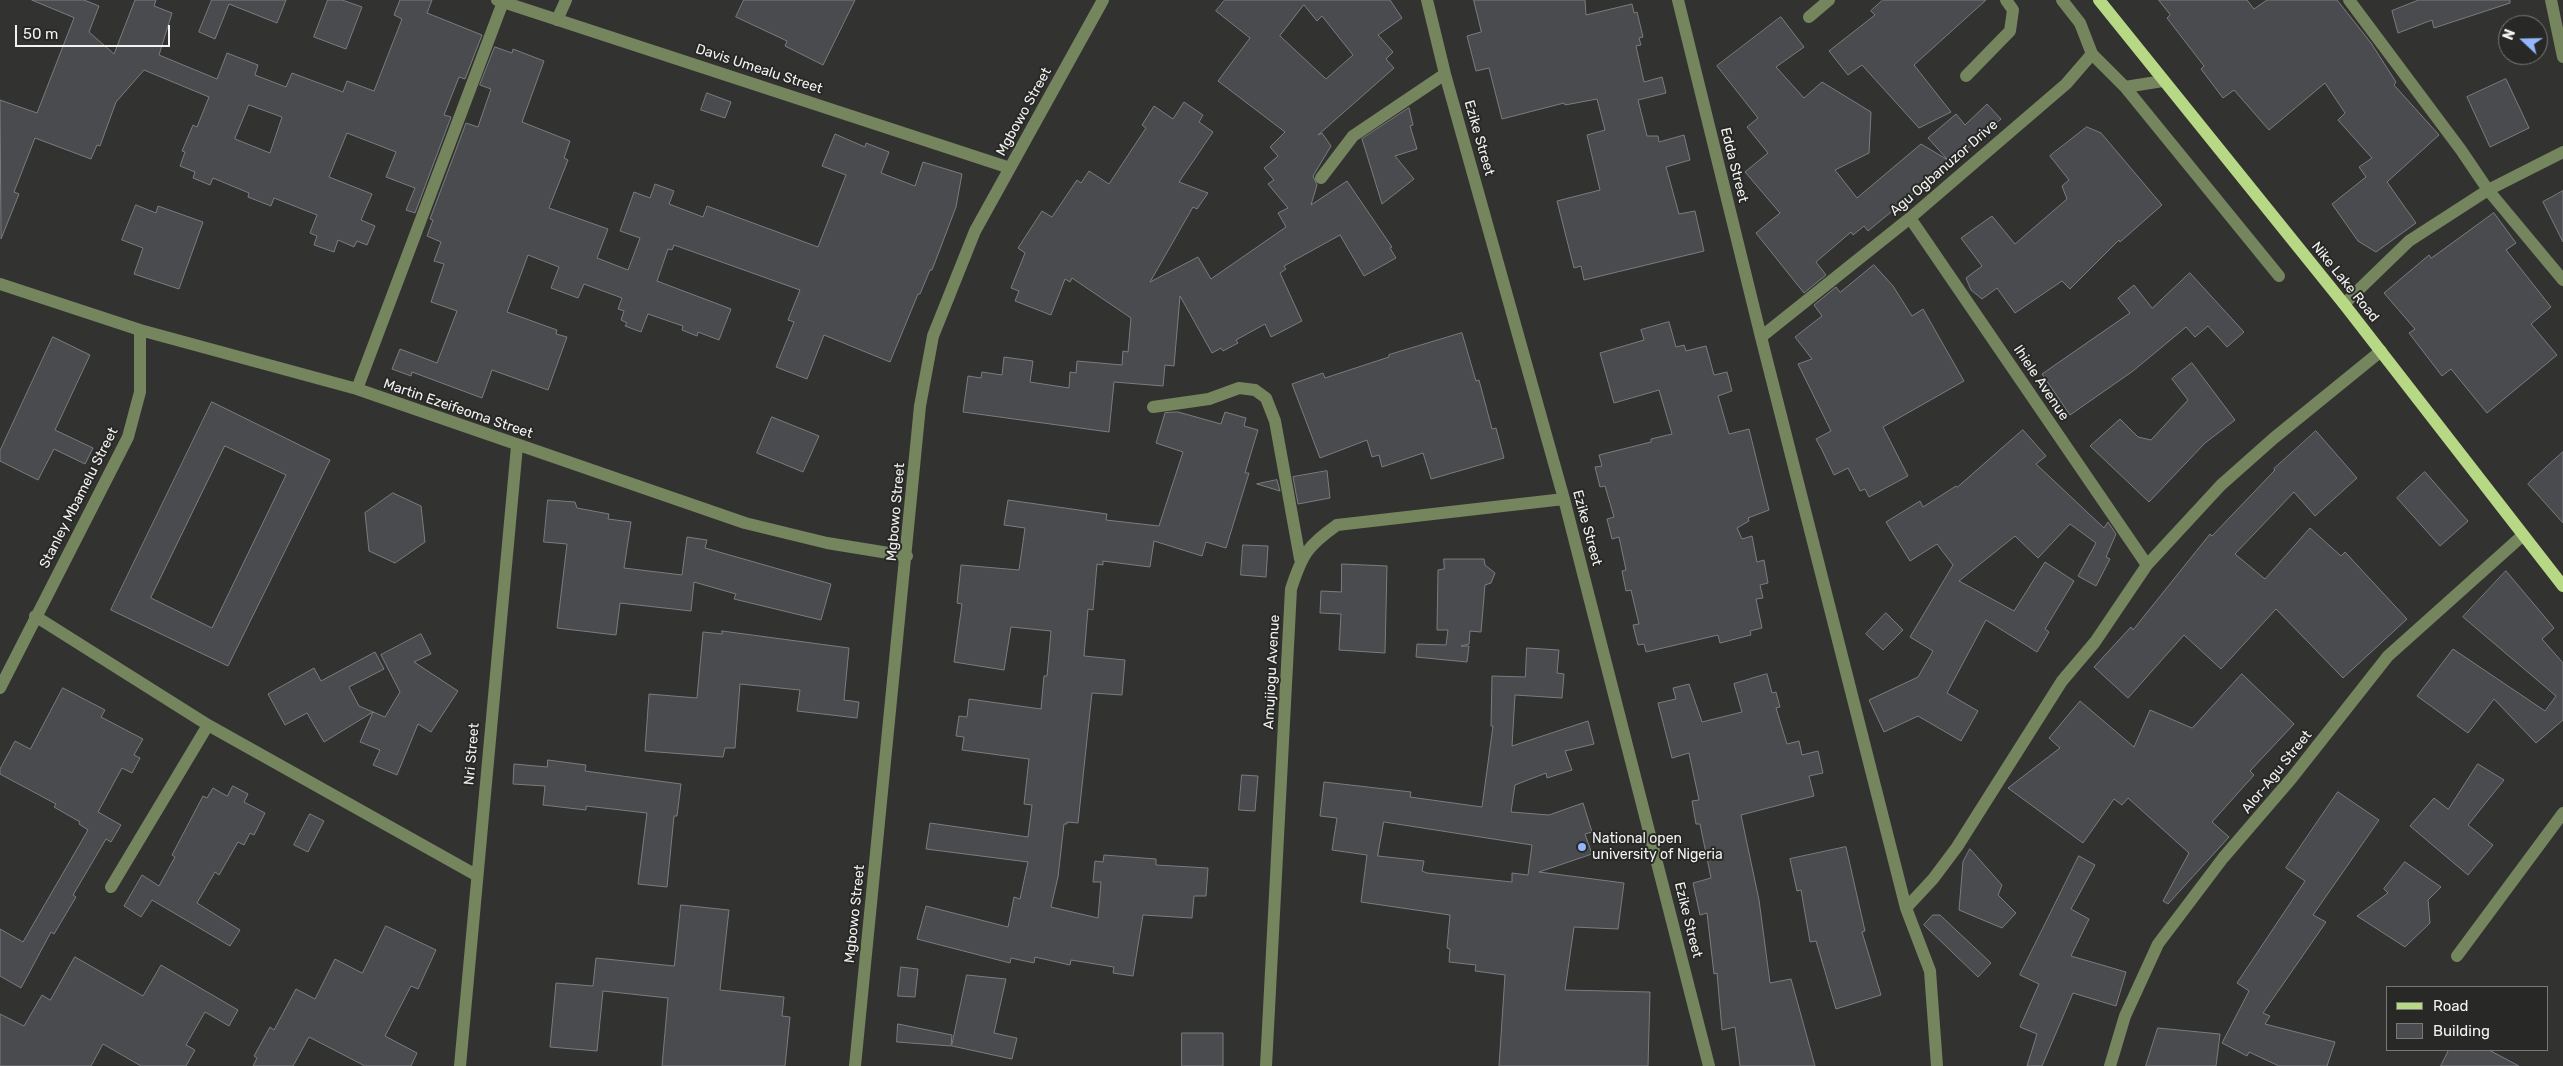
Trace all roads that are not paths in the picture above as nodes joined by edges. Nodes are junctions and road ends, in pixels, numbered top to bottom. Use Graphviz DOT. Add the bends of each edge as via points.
graph roads {
  1 [pos="566,0"];
  2 [pos="1103,0"];
  3 [pos="1427,0"];
  4 [pos="1678,0"];
  5 [pos="1829,0"];
  6 [pos="2006,0"];
  7 [pos="2062,0"];
  8 [pos="2099,0"];
  9 [pos="2350,0"];
  10 [pos="2551,0"];
  11 [pos="500,1"];
  12 [pos="1809,17"];
  13 [pos="557,20"];
  14 [pos="2092,54"];
  15 [pos="2563,56"];
  16 [pos="1445,74"];
  17 [pos="1966,76"];
  18 [pos="2163,81"];
  19 [pos="2125,87"];
  20 [pos="2563,152"];
  21 [pos="1010,168"];
  22 [pos="1321,178"];
  23 [pos="2488,190"];
  24 [pos="1910,218"];
  25 [pos="2278,276"];
  26 [pos="2563,280"];
  27 [pos="0,284"];
  28 [pos="2344,304"];
  29 [pos="140,330"];
  30 [pos="1761,337"];
  31 [pos="2381,351"];
  32 [pos="358,389"];
  33 [pos="1153,407"];
  34 [pos="517,446"];
  35 [pos="1564,499"];
  36 [pos="2522,536"];
  37 [pos="907,556"];
  38 [pos="1300,559"];
  39 [pos="2147,565"];
  40 [pos="2563,586"];
  41 [pos="35,616"];
  42 [pos="0,688"];
  43 [pos="208,726"];
  44 [pos="2563,813"];
  45 [pos="476,875"];
  46 [pos="111,887"];
  47 [pos="1906,908"];
  48 [pos="2457,956"];
  49 [pos="460,1066"];
  50 [pos="855,1066"];
  51 [pos="1266,1066"];
  52 [pos="1709,1066"];
  53 [pos="1937,1066"];
  54 [pos="2110,1066"];
  1 -- 13 [label="street"];
  2 -- 21 [label="street, Mgbowo Street"];
  3 -- 16 [label="street, Ezike Street"];
  4 -- 30 [label="street, Edda Street"];
  5 -- 12 [label="street"];
  6 -- 17 [label="street" via="2013,10 2010,31"];
  7 -- 14 [label="street" via="2080,23"];
  8 -- 18 [label="main road, Nike Lake Road"];
  9 -- 23 [label="street"];
  10 -- 15 [label="street"];
  11 -- 13 [label="street, Davis Umealu Street"];
  11 -- 32 [label="street"];
  13 -- 21 [label="street, Davis Umealu Street"];
  14 -- 19 [label="street"];
  14 -- 24 [label="street, Agu Ogbanuzor Drive" via="2066,84"];
  16 -- 22 [label="street" via="1353,136"];
  16 -- 35 [label="street, Ezike Street"];
  18 -- 19 [label="street"];
  18 -- 28 [label="main road, Nike Lake Road"];
  19 -- 25 [label="street"];
  20 -- 23 [label="street"];
  21 -- 37 [label="street, Mgbowo Street" via="975,231 933,336 920,406"];
  23 -- 26 [label="street"];
  23 -- 28 [label="street" via="2409,242"];
  24 -- 30 [label="street, Agu Ogbanuzor Drive"];
  24 -- 39 [label="street, Ihiele Avenue"];
  27 -- 29 [label="street, Martin Ezeifeoma Street"];
  28 -- 31 [label="main road, Nike Lake Road"];
  29 -- 32 [label="street, Martin Ezeifeoma Street"];
  29 -- 41 [label="street, Stanley Mbamelu Street" via="140,392 128,437"];
  30 -- 47 [label="street, Edda Street"];
  31 -- 36 [label="main road, Nike Lake Road"];
  31 -- 39 [label="street" via="2221,485"];
  32 -- 34 [label="street, Martin Ezeifeoma Street"];
  33 -- 38 [label="street" via="1209,399 1239,388 1255,390 1266,398 1276,421"];
  34 -- 37 [label="street, Martin Ezeifeoma Street" via="745,523 828,543"];
  34 -- 45 [label="street, Nri Street"];
  35 -- 38 [label="street, Amujiogu Avenue" via="1338,525 1317,539"];
  35 -- 52 [label="street, Ezike Street"];
  36 -- 40 [label="main road, Nike Lake Road"];
  36 -- 54 [label="street, Alor-Agu Street" via="2388,656 2223,858 2158,944 2125,1016"];
  37 -- 50 [label="street, Mgbowo Street"];
  38 -- 51 [label="street, Amujiogu Avenue" via="1291,589"];
  39 -- 47 [label="street" via="2095,642 2062,681 1957,847"];
  41 -- 42 [label="street, Stanley Mbamelu Street"];
  41 -- 43 [label="street"];
  43 -- 45 [label="street"];
  43 -- 46 [label="street"];
  44 -- 48 [label="street"];
  45 -- 49 [label="street, Nri Street"];
  47 -- 53 [label="street, Edda Street" via="1930,971"];
}
